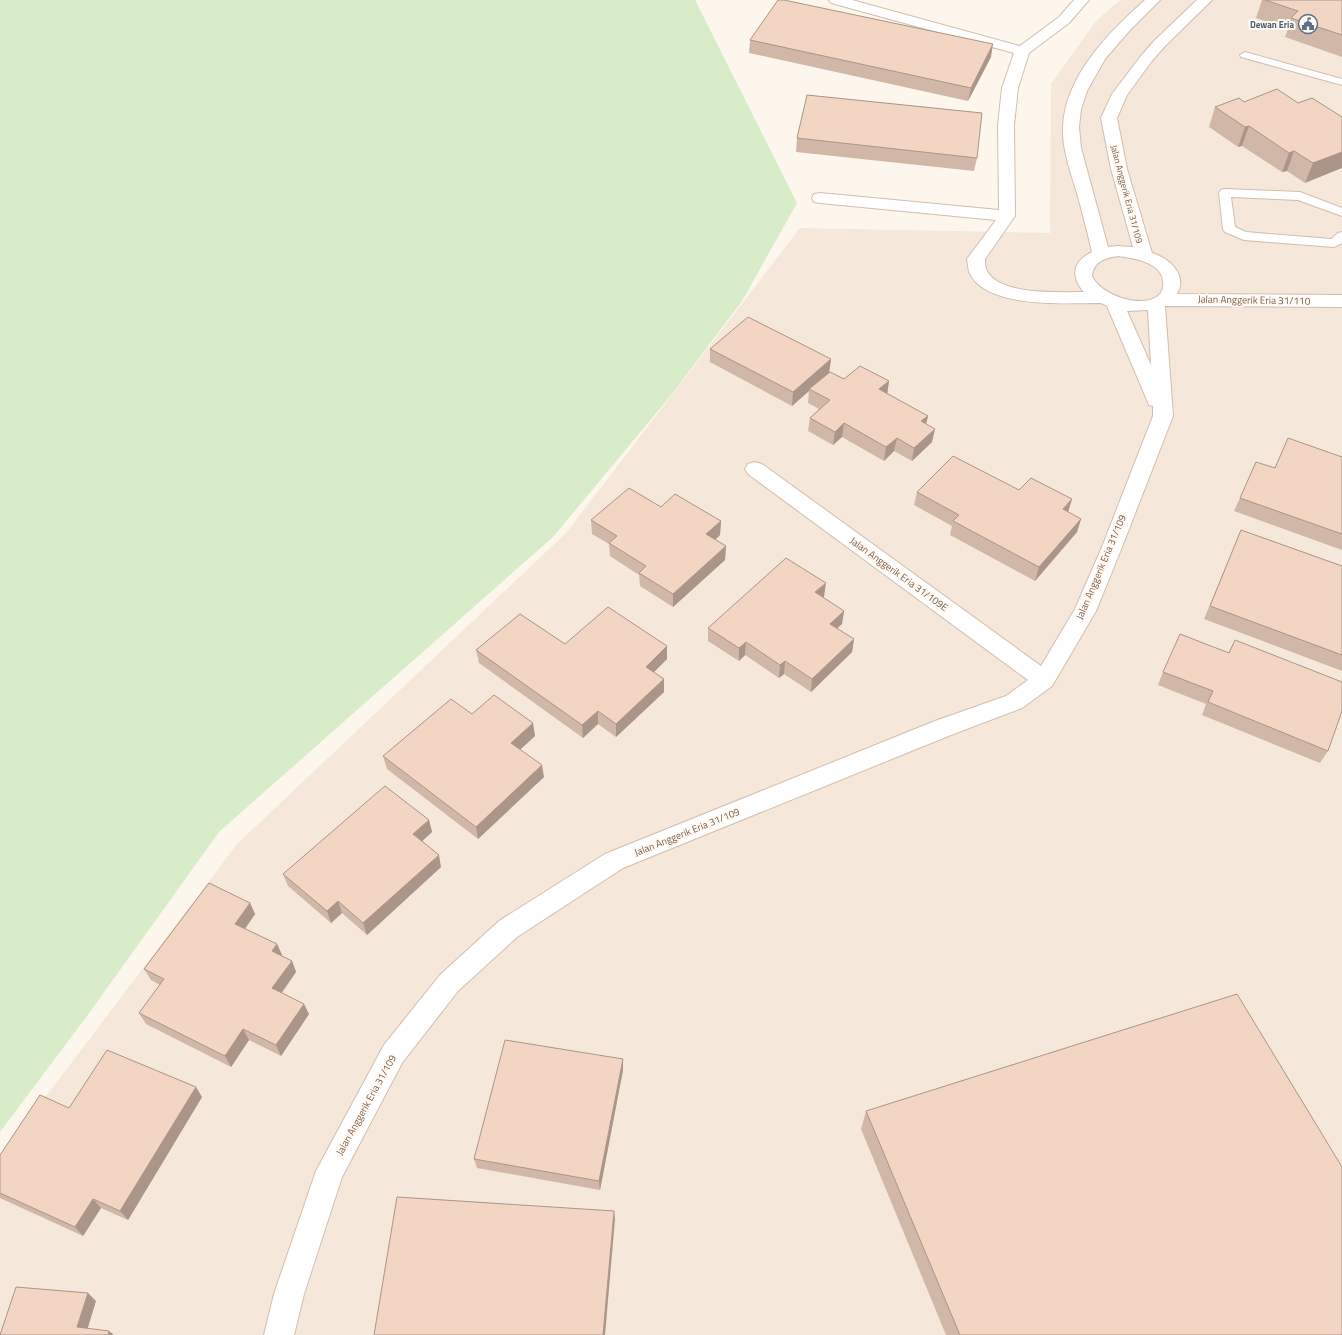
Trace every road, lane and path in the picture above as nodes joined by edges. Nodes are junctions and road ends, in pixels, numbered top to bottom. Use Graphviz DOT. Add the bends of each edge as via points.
graph roads {
  1 [pos="836,0"];
  2 [pos="1082,0"];
  3 [pos="1153,0"];
  4 [pos="1205,0"];
  5 [pos="1022,51"];
  6 [pos="1245,55"];
  7 [pos="1342,82"];
  8 [pos="820,198"];
  9 [pos="1342,212"];
  10 [pos="1007,216"];
  11 [pos="1342,216"];
  12 [pos="1342,236"];
  13 [pos="1101,254"];
  14 [pos="1144,255"];
  15 [pos="1108,300"];
  16 [pos="1160,301"];
  17 [pos="1342,301"];
  18 [pos="1163,416"];
  19 [pos="755,469"];
  20 [pos="1044,680"];
  21 [pos="279,1335"];
  1 -- 5 [label="street"];
  2 -- 5 [label="street" via="1064,20"];
  3 -- 13 [label="street" via="1107,46 1077,96 1071,126 1073,152"];
  4 -- 14 [label="street, Jalan Anggerik Eria 31/109" via="1146,59 1120,94 1109,118 1119,169"];
  5 -- 10 [label="street" via="1010,88 1006,125"];
  6 -- 7 [label="lane"];
  8 -- 10 [label="street"];
  9 -- 11 [label="lane"];
  9 -- 12 [label="lane" via="1300,196 1225,193 1229,229 1244,236 1334,243"];
  10 -- 15 [label="street" via="976,259 978,273 993,286 1011,294 1031,297"];
  13 -- 14 [label="street" via="1122,251"];
  13 -- 15 [label="street" via="1091,259 1083,274 1092,290"];
  14 -- 16 [label="street" via="1156,260 1172,275 1172,292"];
  15 -- 16 [label="street" via="1134,306"];
  15 -- 18 [label="street"];
  16 -- 17 [label="street, Jalan Anggerik Eria 31/110"];
  16 -- 18 [label="street, Jalan Anggerik Eria 31/109"];
  18 -- 20 [label="street, Jalan Anggerik Eria 31/109" via="1084,611"];
  19 -- 20 [label="street, Jalan Anggerik Eria 31/109E"];
  20 -- 21 [label="street, Jalan Anggerik Eria 31/109" via="1014,702 614,861 508,929 449,983 394,1054 330,1171 289,1294"];
}
